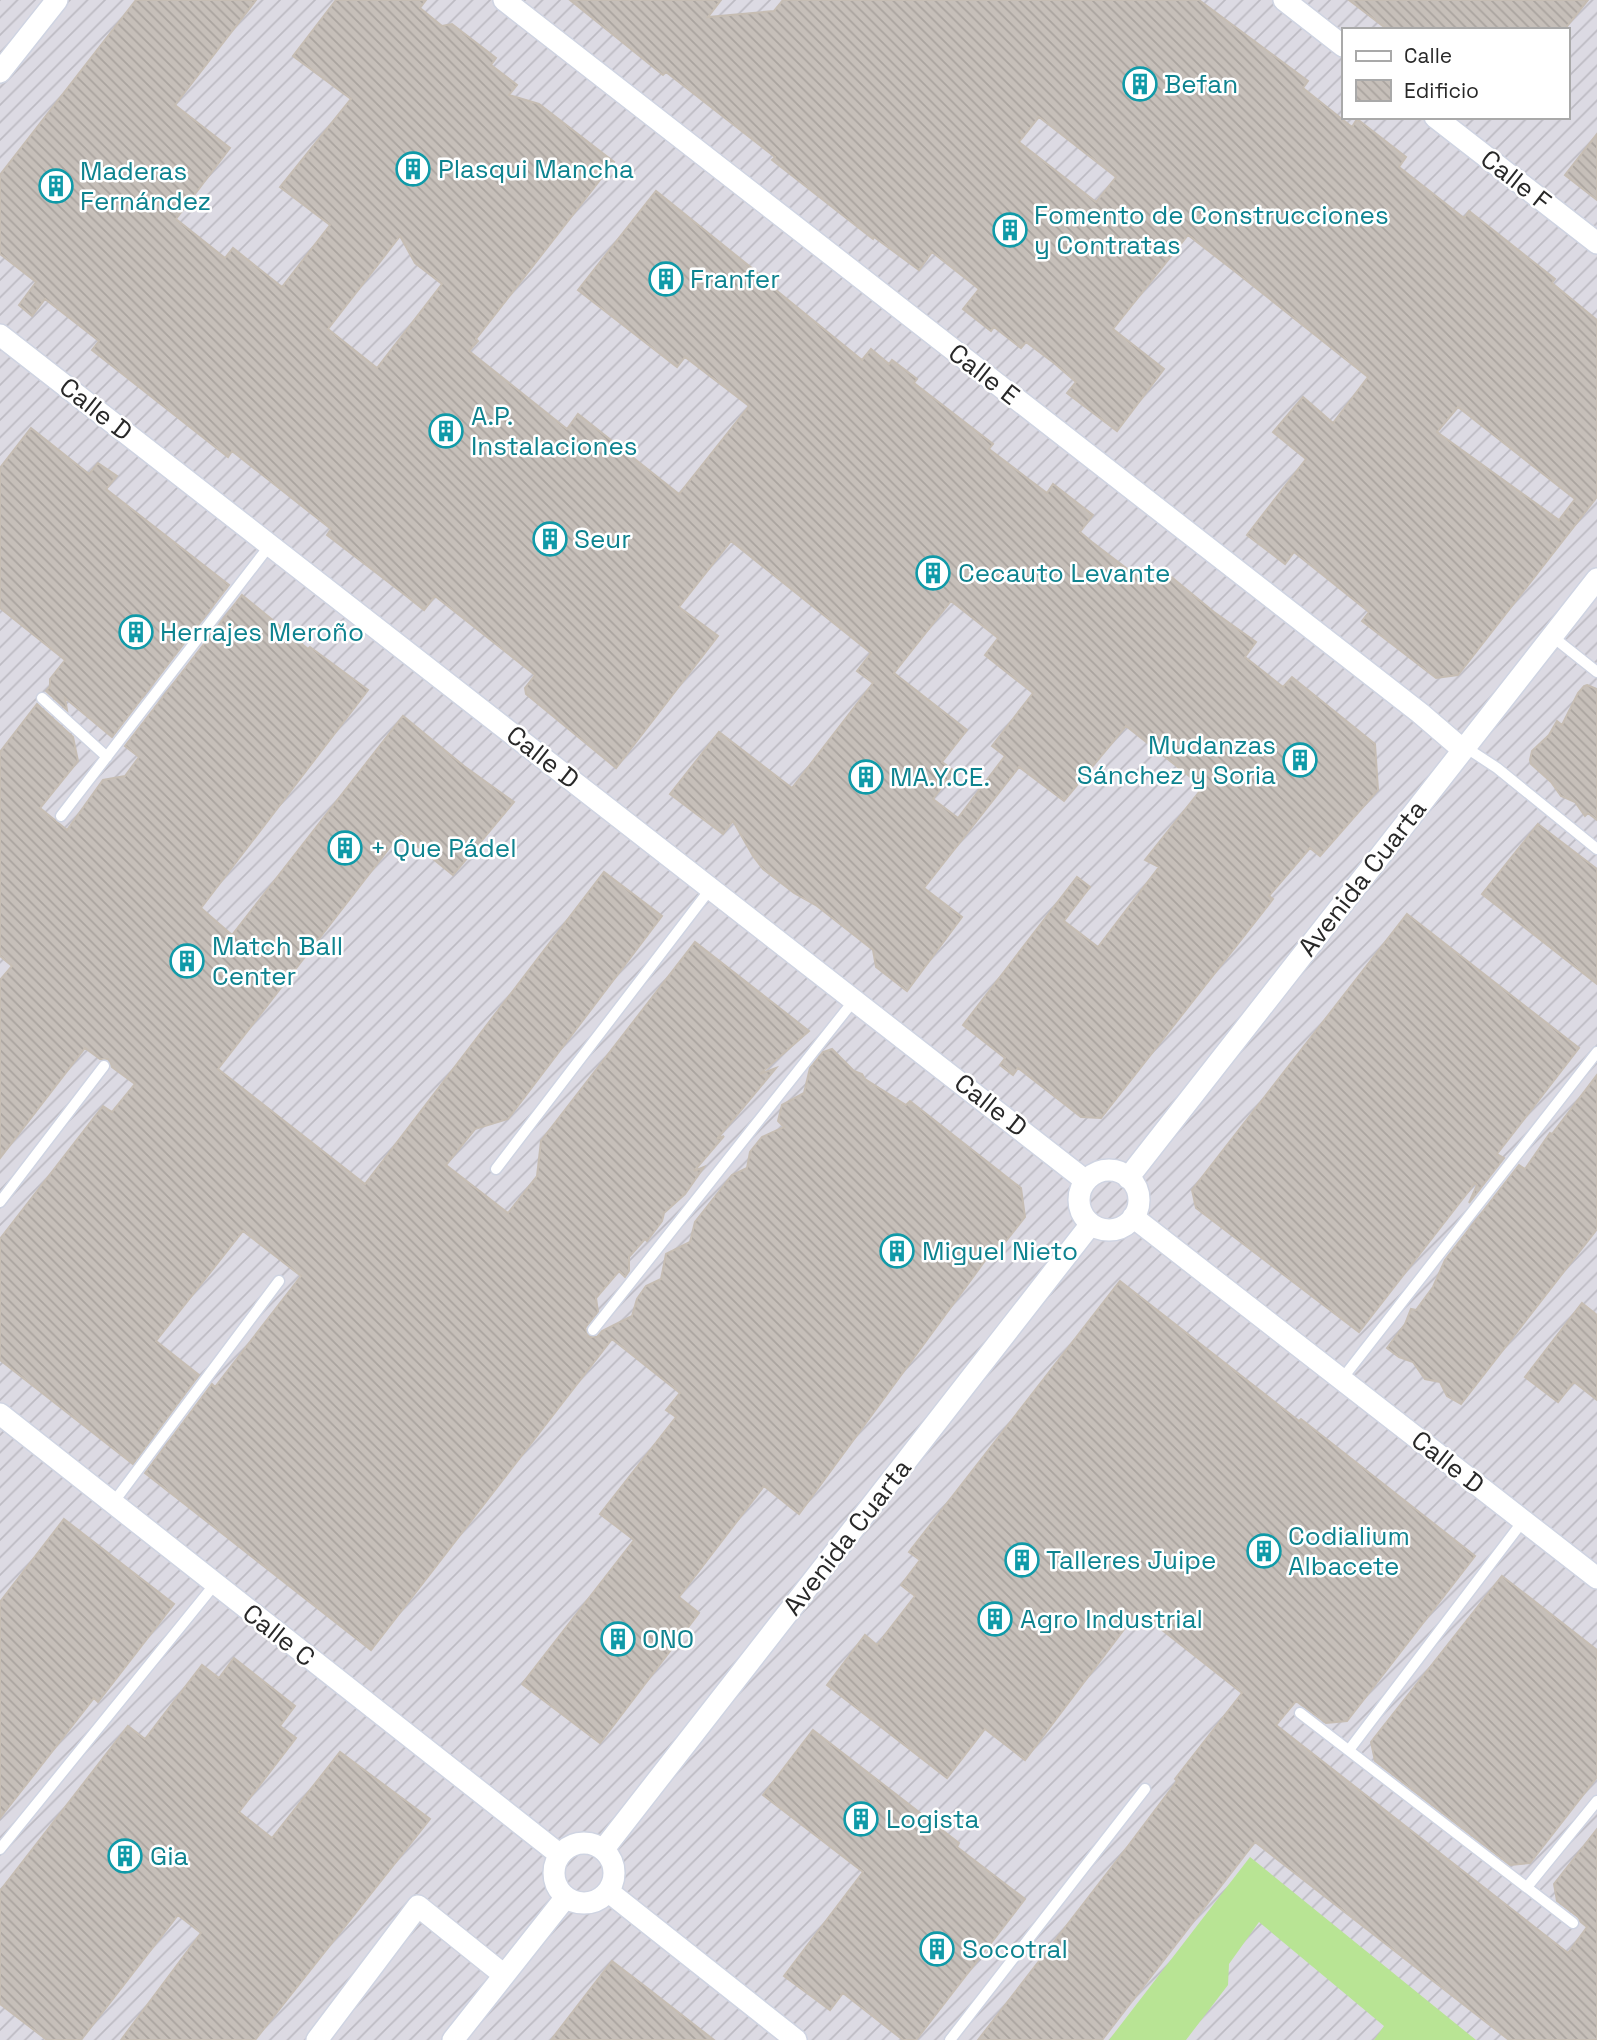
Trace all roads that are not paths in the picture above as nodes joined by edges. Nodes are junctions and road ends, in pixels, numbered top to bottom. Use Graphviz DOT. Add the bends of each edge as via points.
graph roads {
  1 [pos="57,0"];
  2 [pos="504,0"];
  3 [pos="1284,0"];
  4 [pos="1342,45"];
  5 [pos="0,72"];
  6 [pos="1438,119"];
  7 [pos="1597,243"];
  8 [pos="0,335"];
  9 [pos="270,545"];
  10 [pos="1597,579"];
  11 [pos="1552,637"];
  12 [pos="1597,672"];
  13 [pos="42,698"];
  14 [pos="1464,748"];
  15 [pos="107,757"];
  16 [pos="61,816"];
  17 [pos="1597,849"];
  18 [pos="711,888"];
  19 [pos="855,999"];
  20 [pos="1597,1052"];
  21 [pos="104,1066"];
  22 [pos="496,1169"];
  23 [pos="1128,1178"];
  24 [pos="1086,1181"];
  25 [pos="0,1202"];
  26 [pos="1133,1217"];
  27 [pos="1091,1224"];
  28 [pos="279,1281"];
  29 [pos="593,1330"];
  30 [pos="1342,1379"];
  31 [pos="0,1414"];
  32 [pos="113,1503"];
  33 [pos="1523,1521"];
  34 [pos="1597,1578"];
  35 [pos="215,1584"];
  36 [pos="1300,1713"];
  37 [pos="1349,1750"];
  38 [pos="1145,1790"];
  39 [pos="1597,1801"];
  40 [pos="0,1849"];
  41 [pos="603,1850"];
  42 [pos="559,1854"];
  43 [pos="1527,1887"];
  44 [pos="608,1892"];
  45 [pos="566,1897"];
  46 [pos="1573,1923"];
  47 [pos="504,1975"];
  48 [pos="317,2040"];
  49 [pos="453,2040"];
  50 [pos="796,2040"];
  51 [pos="950,2040"];
  1 -- 5 [label="street"];
  2 -- 14 [label="street, Calle E"];
  3 -- 4 [label="street"];
  6 -- 7 [label="street, Calle F"];
  8 -- 9 [label="street, Calle D"];
  9 -- 15 [label="lane"];
  9 -- 18 [label="street, Calle D"];
  10 -- 11 [label="street, Avenida Cuarta"];
  11 -- 12 [label="lane"];
  11 -- 14 [label="street, Avenida Cuarta"];
  13 -- 15 [label="lane"];
  14 -- 17 [label="lane" via="1497,768"];
  14 -- 23 [label="street, Avenida Cuarta"];
  15 -- 16 [label="lane"];
  18 -- 19 [label="street, Calle D"];
  18 -- 22 [label="lane"];
  19 -- 24 [label="street, Calle D"];
  19 -- 29 [label="lane"];
  20 -- 30 [label="lane"];
  21 -- 25 [label="lane"];
  23 -- 24 [label="street" via="1119,1171 1106,1170"];
  23 -- 26 [label="street" via="1138,1194"];
  24 -- 27 [label="street" via="1079,1200"];
  26 -- 27 [label="street" via="1115,1229"];
  26 -- 30 [label="street, Calle D"];
  27 -- 41 [label="street, Avenida Cuarta"];
  28 -- 32 [label="lane"];
  30 -- 33 [label="street, Calle D"];
  31 -- 32 [label="street, Calle C"];
  32 -- 35 [label="street, Calle C"];
  33 -- 34 [label="street, Calle D"];
  33 -- 37 [label="lane"];
  35 -- 40 [label="lane"];
  35 -- 42 [label="street, Calle C"];
  36 -- 37 [label="lane"];
  37 -- 43 [label="lane"];
  38 -- 51 [label="lane"];
  39 -- 43 [label="lane"];
  41 -- 42 [label="street" via="584,1842"];
  41 -- 44 [label="street" via="612,1861 615,1876"];
  42 -- 45 [label="street" via="553,1872 555,1884"];
  43 -- 46 [label="lane"];
  44 -- 45 [label="street" via="590,1903 575,1903"];
  44 -- 50 [label="street"];
  45 -- 47 [label="street"];
  47 -- 48 [label="street" via="418,1906"];
  47 -- 49 [label="street"];
}
